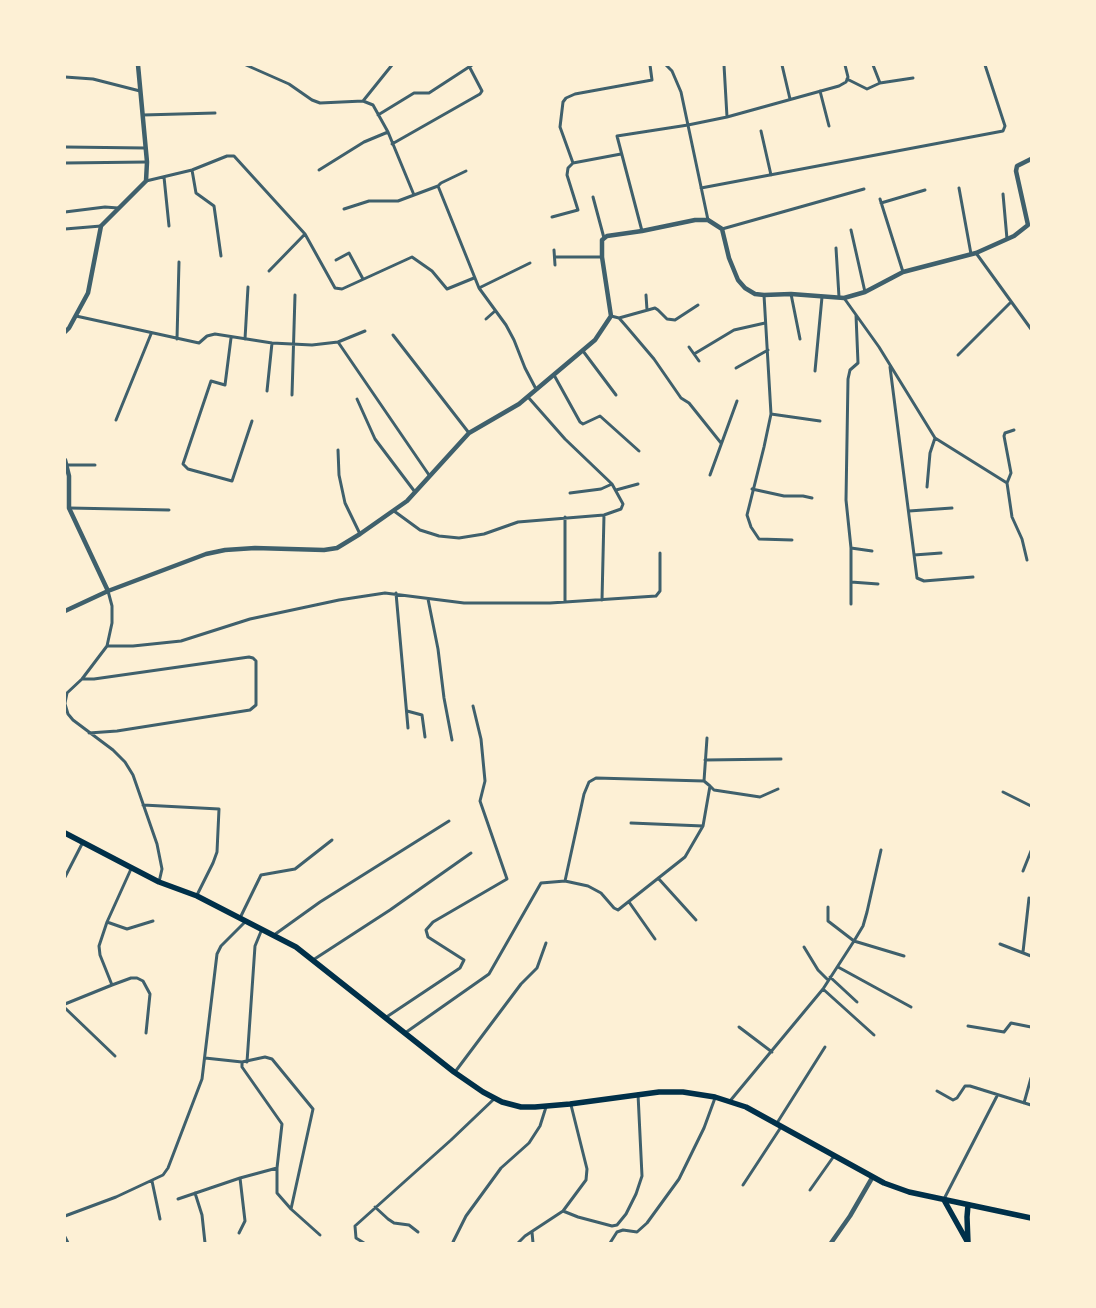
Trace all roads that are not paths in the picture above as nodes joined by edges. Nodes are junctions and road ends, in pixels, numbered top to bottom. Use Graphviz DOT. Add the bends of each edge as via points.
graph roads {
  1 [pos="138,65"];
  2 [pos="246,65"];
  3 [pos="392,65"];
  4 [pos="650,65"];
  5 [pos="666,65"];
  6 [pos="724,65"];
  7 [pos="782,65"];
  8 [pos="845,65"];
  9 [pos="874,65"];
  10 [pos="985,65"];
  11 [pos="471,66"];
  12 [pos="65,77"];
  13 [pos="913,78"];
  14 [pos="847,79"];
  15 [pos="880,83"];
  16 [pos="140,91"];
  17 [pos="820,91"];
  18 [pos="790,99"];
  19 [pos="363,101"];
  20 [pos="215,113"];
  21 [pos="143,115"];
  22 [pos="378,115"];
  23 [pos="727,116"];
  24 [pos="688,125"];
  25 [pos="828,126"];
  26 [pos="388,132"];
  27 [pos="761,132"];
  28 [pos="392,144"];
  29 [pos="65,147"];
  30 [pos="145,148"];
  31 [pos="621,154"];
  32 [pos="1031,159"];
  33 [pos="147,162"];
  34 [pos="65,163"];
  35 [pos="573,163"];
  36 [pos="192,170"];
  37 [pos="319,170"];
  38 [pos="466,171"];
  39 [pos="771,175"];
  40 [pos="164,177"];
  41 [pos="146,181"];
  42 [pos="438,186"];
  43 [pos="701,188"];
  44 [pos="959,188"];
  45 [pos="864,189"];
  46 [pos="925,190"];
  47 [pos="1002,194"];
  48 [pos="414,195"];
  49 [pos="593,197"];
  50 [pos="119,208"];
  51 [pos="344,209"];
  52 [pos="65,212"];
  53 [pos="552,217"];
  54 [pos="708,220"];
  55 [pos="101,226"];
  56 [pos="169,226"];
  57 [pos="1030,226"];
  58 [pos="65,229"];
  59 [pos="722,229"];
  60 [pos="851,230"];
  61 [pos="642,231"];
  62 [pos="305,234"];
  63 [pos="604,238"];
  64 [pos="1007,239"];
  65 [pos="836,248"];
  66 [pos="554,250"];
  67 [pos="974,254"];
  68 [pos="221,256"];
  69 [pos="555,257"];
  70 [pos="602,257"];
  71 [pos="336,260"];
  72 [pos="179,262"];
  73 [pos="530,263"];
  74 [pos="555,264"];
  75 [pos="269,270"];
  76 [pos="903,272"];
  77 [pos="474,278"];
  78 [pos="363,279"];
  79 [pos="248,287"];
  80 [pos="479,288"];
  81 [pos="864,292"];
  82 [pos="791,294"];
  83 [pos="296,295"];
  84 [pos="646,295"];
  85 [pos="764,296"];
  86 [pos="822,296"];
  87 [pos="842,298"];
  88 [pos="1010,303"];
  89 [pos="698,305"];
  90 [pos="647,310"];
  91 [pos="495,311"];
  92 [pos="856,314"];
  93 [pos="76,316"];
  94 [pos="611,316"];
  95 [pos="619,318"];
  96 [pos="486,319"];
  97 [pos="765,323"];
  98 [pos="1031,329"];
  99 [pos="365,331"];
  100 [pos="65,332"];
  101 [pos="151,334"];
  102 [pos="393,336"];
  103 [pos="231,338"];
  104 [pos="177,339"];
  105 [pos="245,339"];
  106 [pos="800,339"];
  107 [pos="338,342"];
  108 [pos="272,343"];
  109 [pos="295,345"];
  110 [pos="689,347"];
  111 [pos="768,350"];
  112 [pos="583,351"];
  113 [pos="694,354"];
  114 [pos="958,356"];
  115 [pos="698,361"];
  116 [pos="889,364"];
  117 [pos="736,368"];
  118 [pos="815,371"];
  119 [pos="554,375"];
  120 [pos="536,390"];
  121 [pos="267,391"];
  122 [pos="292,395"];
  123 [pos="616,395"];
  124 [pos="528,397"];
  125 [pos="357,399"];
  126 [pos="738,401"];
  127 [pos="771,414"];
  128 [pos="116,420"];
  129 [pos="252,421"];
  130 [pos="820,421"];
  131 [pos="1014,430"];
  132 [pos="469,433"];
  133 [pos="934,438"];
  134 [pos="721,443"];
  135 [pos="338,450"];
  136 [pos="639,452"];
  137 [pos="66,463"];
  138 [pos="95,465"];
  139 [pos="429,475"];
  140 [pos="710,475"];
  141 [pos="1008,483"];
  142 [pos="612,484"];
  143 [pos="638,484"];
  144 [pos="927,487"];
  145 [pos="752,489"];
  146 [pos="616,490"];
  147 [pos="415,492"];
  148 [pos="570,493"];
  149 [pos="812,498"];
  150 [pos="67,507"];
  151 [pos="952,508"];
  152 [pos="169,510"];
  153 [pos="394,511"];
  154 [pos="908,511"];
  155 [pos="604,515"];
  156 [pos="565,517"];
  157 [pos="360,534"];
  158 [pos="792,540"];
  159 [pos="851,548"];
  160 [pos="872,551"];
  161 [pos="660,553"];
  162 [pos="941,553"];
  163 [pos="914,555"];
  164 [pos="1027,560"];
  165 [pos="973,577"];
  166 [pos="851,582"];
  167 [pos="878,584"];
  168 [pos="108,591"];
  169 [pos="396,593"];
  170 [pos="428,599"];
  171 [pos="602,600"];
  172 [pos="565,602"];
  173 [pos="852,604"];
  174 [pos="65,611"];
  175 [pos="107,646"];
  176 [pos="82,679"];
  177 [pos="65,704"];
  178 [pos="473,706"];
  179 [pos="407,711"];
  180 [pos="408,728"];
  181 [pos="90,733"];
  182 [pos="425,737"];
  183 [pos="707,738"];
  184 [pos="452,740"];
  185 [pos="781,759"];
  186 [pos="705,760"];
  187 [pos="704,781"];
  188 [pos="710,786"];
  189 [pos="778,789"];
  190 [pos="1003,792"];
  191 [pos="143,806"];
  192 [pos="1031,806"];
  193 [pos="449,821"];
  194 [pos="631,823"];
  195 [pos="703,826"];
  196 [pos="65,833"];
  197 [pos="332,840"];
  198 [pos="83,842"];
  199 [pos="881,850"];
  200 [pos="1031,851"];
  201 [pos="471,854"];
  202 [pos="132,868"];
  203 [pos="1023,871"];
  204 [pos="65,877"];
  205 [pos="658,878"];
  206 [pos="565,881"];
  207 [pos="159,882"];
  208 [pos="197,896"];
  209 [pos="1029,898"];
  210 [pos="629,902"];
  211 [pos="828,907"];
  212 [pos="243,920"];
  213 [pos="696,920"];
  214 [pos="153,921"];
  215 [pos="107,922"];
  216 [pos="262,929"];
  217 [pos="273,935"];
  218 [pos="655,939"];
  219 [pos="854,941"];
  220 [pos="546,943"];
  221 [pos="1000,944"];
  222 [pos="804,947"];
  223 [pos="1023,952"];
  224 [pos="904,956"];
  225 [pos="1031,956"];
  226 [pos="314,960"];
  227 [pos="838,967"];
  228 [pos="829,979"];
  229 [pos="112,985"];
  230 [pos="823,989"];
  231 [pos="857,1002"];
  232 [pos="65,1004"];
  233 [pos="911,1007"];
  234 [pos="65,1008"];
  235 [pos="385,1018"];
  236 [pos="968,1026"];
  237 [pos="739,1027"];
  238 [pos="1031,1027"];
  239 [pos="146,1033"];
  240 [pos="404,1033"];
  241 [pos="874,1035"];
  242 [pos="826,1047"];
  243 [pos="772,1052"];
  244 [pos="115,1056"];
  245 [pos="205,1058"];
  246 [pos="242,1062"];
  247 [pos="247,1062"];
  248 [pos="454,1072"];
  249 [pos="1031,1078"];
  250 [pos="937,1091"];
  251 [pos="638,1094"];
  252 [pos="997,1096"];
  253 [pos="716,1097"];
  254 [pos="494,1099"];
  255 [pos="730,1101"];
  256 [pos="1024,1103"];
  257 [pos="570,1104"];
  258 [pos="1031,1105"];
  259 [pos="546,1106"];
  260 [pos="780,1125"];
  261 [pos="834,1156"];
  262 [pos="277,1168"];
  263 [pos="240,1178"];
  264 [pos="872,1178"];
  265 [pos="152,1181"];
  266 [pos="743,1185"];
  267 [pos="810,1190"];
  268 [pos="195,1193"];
  269 [pos="178,1199"];
  270 [pos="944,1200"];
  271 [pos="968,1205"];
  272 [pos="375,1207"];
  273 [pos="291,1209"];
  274 [pos="563,1211"];
  275 [pos="65,1216"];
  276 [pos="1031,1218"];
  277 [pos="160,1219"];
  278 [pos="418,1232"];
  279 [pos="532,1232"];
  280 [pos="239,1233"];
  281 [pos="320,1235"];
  282 [pos="65,1237"];
  283 [pos="356,1238"];
  284 [pos="453,1242"];
  285 [pos="68,1243"];
  286 [pos="205,1243"];
  287 [pos="353,1243"];
  288 [pos="364,1243"];
  289 [pos="518,1243"];
  290 [pos="533,1243"];
  291 [pos="610,1243"];
  292 [pos="832,1243"];
  293 [pos="968,1243"];
  1 -- 16 [label="street"];
  2 -- 19 [label="street" via="289,84 320,103"];
  3 -- 19 [label="street"];
  4 -- 35 [label="street" via="652,80 566,98 560,127"];
  5 -- 24 [label="street" via="672,70 681,92"];
  6 -- 23 [label="street"];
  7 -- 18 [label="street"];
  8 -- 14 [label="street"];
  9 -- 15 [label="street"];
  10 -- 39 [label="street" via="1005,126 1003,130"];
  11 -- 22 [label="street" via="429,93 414,93"];
  11 -- 28 [label="street" via="482,91 480,94"];
  12 -- 16 [label="street" via="93,79"];
  13 -- 15 [label="street"];
  14 -- 15 [label="street" via="867,89"];
  14 -- 17 [label="street" via="839,86"];
  16 -- 21 [label="street"];
  17 -- 18 [label="street"];
  17 -- 25 [label="street"];
  18 -- 23 [label="street"];
  19 -- 22 [label="street" via="373,105"];
  20 -- 21 [label="street"];
  21 -- 30 [label="street"];
  22 -- 26 [label="street"];
  23 -- 24 [label="street"];
  24 -- 31 [label="street" via="617,136"];
  24 -- 43 [label="street"];
  26 -- 28 [label="street"];
  26 -- 37 [label="street" via="364,142"];
  27 -- 39 [label="street"];
  28 -- 48 [label="street"];
  29 -- 30 [label="street"];
  30 -- 33 [label="street"];
  31 -- 35 [label="street"];
  31 -- 61 [label="street"];
  32 -- 57 [label="street" via="1017,166 1016,171"];
  33 -- 34 [label="street"];
  33 -- 41 [label="street"];
  35 -- 53 [label="street" via="568,174 578,210"];
  36 -- 40 [label="street"];
  36 -- 62 [label="street" via="234,156"];
  36 -- 68 [label="street" via="196,193 214,206"];
  38 -- 42 [label="street"];
  39 -- 43 [label="street"];
  40 -- 41 [label="street"];
  40 -- 56 [label="street"];
  41 -- 50 [label="street"];
  42 -- 48 [label="street"];
  42 -- 77 [label="street"];
  43 -- 54 [label="street"];
  44 -- 67 [label="street"];
  45 -- 59 [label="street"];
  46 -- 76 [label="street" via="881,201"];
  47 -- 64 [label="street"];
  48 -- 51 [label="street" via="398,201 368,201"];
  49 -- 63 [label="street"];
  50 -- 52 [label="street"];
  50 -- 55 [label="street"];
  54 -- 59 [label="street"];
  54 -- 61 [label="street"];
  55 -- 58 [label="street"];
  55 -- 93 [label="street" via="91,284"];
  57 -- 64 [label="street"];
  59 -- 85 [label="street" via="738,280 745,288"];
  60 -- 81 [label="street"];
  61 -- 63 [label="street"];
  62 -- 75 [label="street"];
  62 -- 78 [label="street" via="334,288 342,289"];
  63 -- 70 [label="street"];
  64 -- 67 [label="street"];
  65 -- 87 [label="street"];
  66 -- 69 [label="street"];
  67 -- 76 [label="street"];
  67 -- 88 [label="street"];
  69 -- 70 [label="street"];
  69 -- 74 [label="street"];
  70 -- 94 [label="street"];
  71 -- 78 [label="street" via="349,253"];
  72 -- 104 [label="street"];
  73 -- 80 [label="street"];
  76 -- 81 [label="street"];
  77 -- 78 [label="street" via="447,289 432,271 412,257"];
  77 -- 80 [label="street"];
  79 -- 105 [label="street"];
  80 -- 91 [label="street"];
  81 -- 87 [label="street"];
  82 -- 85 [label="street"];
  82 -- 86 [label="street"];
  82 -- 106 [label="street"];
  83 -- 109 [label="street"];
  84 -- 90 [label="street"];
  85 -- 97 [label="street"];
  86 -- 87 [label="street"];
  86 -- 118 [label="street"];
  87 -- 92 [label="street"];
  88 -- 98 [label="street"];
  88 -- 114 [label="street"];
  89 -- 90 [label="street" via="675,320 668,320 655,308"];
  90 -- 95 [label="street"];
  91 -- 96 [label="street"];
  91 -- 120 [label="street" via="514,340"];
  92 -- 116 [label="street"];
  92 -- 159 [label="street" via="858,363 850,370 848,379 846,500"];
  93 -- 100 [label="street"];
  93 -- 101 [label="street"];
  94 -- 95 [label="street"];
  94 -- 112 [label="street"];
  95 -- 134 [label="street" via="654,359 681,398 689,403"];
  97 -- 111 [label="street"];
  97 -- 113 [label="street" via="734,330"];
  99 -- 107 [label="street"];
  101 -- 104 [label="street"];
  101 -- 128 [label="street"];
  102 -- 132 [label="street"];
  103 -- 104 [label="street" via="215,334 199,343"];
  103 -- 105 [label="street"];
  103 -- 129 [label="street" via="224,385 211,380 184,464 188,469 232,481"];
  105 -- 108 [label="street"];
  107 -- 109 [label="street"];
  107 -- 139 [label="street"];
  108 -- 109 [label="street"];
  108 -- 121 [label="street"];
  109 -- 122 [label="street"];
  110 -- 113 [label="street"];
  111 -- 117 [label="street"];
  111 -- 127 [label="street"];
  112 -- 119 [label="street"];
  112 -- 123 [label="street"];
  113 -- 115 [label="street"];
  116 -- 133 [label="street"];
  116 -- 154 [label="street"];
  119 -- 120 [label="street"];
  119 -- 136 [label="street" via="580,422 583,424 600,416"];
  120 -- 124 [label="street"];
  124 -- 132 [label="street"];
  124 -- 142 [label="street" via="565,439"];
  125 -- 147 [label="street" via="375,439"];
  126 -- 134 [label="street"];
  127 -- 130 [label="street"];
  127 -- 145 [label="street"];
  131 -- 141 [label="street" via="1004,436 1011,474"];
  132 -- 139 [label="street"];
  133 -- 141 [label="street"];
  133 -- 144 [label="street"];
  134 -- 140 [label="street"];
  135 -- 157 [label="street" via="345,503"];
  137 -- 138 [label="street"];
  137 -- 150 [label="street" via="69,476"];
  139 -- 147 [label="street"];
  141 -- 164 [label="street" via="1012,517"];
  142 -- 146 [label="street"];
  142 -- 148 [label="street"];
  143 -- 146 [label="street"];
  145 -- 149 [label="street"];
  145 -- 158 [label="street" via="747,515 759,539"];
  146 -- 155 [label="street" via="623,507"];
  147 -- 153 [label="street"];
  150 -- 152 [label="street"];
  150 -- 168 [label="street"];
  151 -- 154 [label="street"];
  153 -- 156 [label="street" via="420,530 459,538 484,534 518,522"];
  153 -- 157 [label="street"];
  154 -- 163 [label="street"];
  155 -- 156 [label="street"];
  155 -- 171 [label="street"];
  156 -- 172 [label="street"];
  157 -- 168 [label="street" via="337,548 324,550 255,548 206,554"];
  159 -- 160 [label="street"];
  159 -- 166 [label="street"];
  161 -- 171 [label="street" via="659,594"];
  162 -- 163 [label="street"];
  163 -- 165 [label="street" via="917,578 924,581"];
  166 -- 167 [label="street"];
  166 -- 173 [label="street"];
  168 -- 174 [label="street"];
  168 -- 175 [label="street" via="112,623"];
  169 -- 170 [label="street"];
  169 -- 175 [label="street" via="362,596 250,619 181,641"];
  169 -- 179 [label="street"];
  170 -- 172 [label="street" via="464,603"];
  170 -- 184 [label="street"];
  171 -- 172 [label="street"];
  175 -- 176 [label="street"];
  176 -- 177 [label="street" via="67,693"];
  176 -- 181 [label="street" via="249,657 256,661 256,705 250,710"];
  177 -- 181 [label="street" via="73,720"];
  178 -- 235 [label="street" via="481,739 485,781 480,801 507,879 433,922 426,930 428,938 464,960 460,968"];
  179 -- 180 [label="street"];
  179 -- 182 [label="street" via="422,715"];
  181 -- 191 [label="street" via="125,762"];
  183 -- 186 [label="street"];
  185 -- 186 [label="street"];
  186 -- 187 [label="street"];
  187 -- 188 [label="street"];
  187 -- 206 [label="street" via="596,778 589,782"];
  188 -- 189 [label="street" via="714,790 760,797"];
  188 -- 195 [label="street"];
  190 -- 192 [label="street"];
  191 -- 207 [label="street" via="157,844 162,869"];
  191 -- 208 [label="street" via="220,810 217,852"];
  193 -- 217 [label="street"];
  194 -- 195 [label="street"];
  195 -- 205 [label="street" via="685,857"];
  196 -- 198 [label="main road"];
  197 -- 212 [label="street" via="295,869 261,875"];
  198 -- 202 [label="main road"];
  198 -- 204 [label="street"];
  199 -- 219 [label="street" via="863,926"];
  200 -- 203 [label="street"];
  201 -- 226 [label="street"];
  202 -- 207 [label="main road"];
  202 -- 215 [label="street"];
  205 -- 210 [label="street"];
  205 -- 213 [label="street"];
  206 -- 210 [label="street" via="588,886 601,893 618,910"];
  206 -- 240 [label="street" via="541,883 489,974"];
  207 -- 208 [label="main road"];
  208 -- 212 [label="main road"];
  209 -- 223 [label="street"];
  210 -- 218 [label="street"];
  211 -- 219 [label="street" via="828,921"];
  212 -- 216 [label="main road"];
  212 -- 245 [label="street" via="217,954"];
  214 -- 215 [label="street" via="127,929"];
  215 -- 229 [label="street" via="99,946"];
  216 -- 217 [label="main road"];
  216 -- 247 [label="street" via="255,946"];
  217 -- 226 [label="main road"];
  219 -- 224 [label="street"];
  219 -- 227 [label="street"];
  220 -- 248 [label="street" via="537,968 521,984"];
  221 -- 223 [label="street"];
  222 -- 228 [label="street" via="818,970"];
  223 -- 225 [label="street"];
  226 -- 235 [label="main road"];
  227 -- 228 [label="street"];
  227 -- 233 [label="street"];
  228 -- 230 [label="street"];
  228 -- 231 [label="street"];
  229 -- 232 [label="street"];
  229 -- 239 [label="street" via="131,978 143,981 150,994"];
  230 -- 241 [label="street"];
  230 -- 243 [label="street"];
  234 -- 244 [label="street"];
  235 -- 240 [label="main road"];
  236 -- 238 [label="street" via="1004,1032 1011,1023"];
  237 -- 243 [label="street"];
  240 -- 248 [label="main road"];
  242 -- 260 [label="street"];
  243 -- 255 [label="street"];
  245 -- 246 [label="street"];
  245 -- 265 [label="street" via="201,1082 168,1168"];
  246 -- 247 [label="street"];
  246 -- 262 [label="street" via="242,1067 281,1120"];
  247 -- 273 [label="street" via="272,1059 313,1109"];
  248 -- 254 [label="main road"];
  249 -- 256 [label="street"];
  250 -- 252 [label="street" via="954,1100 965,1086"];
  251 -- 253 [label="main road" via="684,1092"];
  251 -- 257 [label="main road"];
  251 -- 274 [label="street" via="642,1176 626,1214 612,1226"];
  252 -- 256 [label="street"];
  252 -- 270 [label="street"];
  253 -- 255 [label="main road"];
  253 -- 291 [label="street" via="679,1179 648,1222 637,1232 617,1232"];
  254 -- 259 [label="main road" via="522,1107"];
  254 -- 272 [label="street"];
  255 -- 260 [label="main road"];
  256 -- 258 [label="street"];
  257 -- 259 [label="main road"];
  257 -- 274 [label="street" via="587,1175"];
  259 -- 284 [label="street" via="540,1126 529,1143 497,1174 466,1216"];
  260 -- 261 [label="main road"];
  260 -- 266 [label="street"];
  261 -- 264 [label="main road"];
  261 -- 267 [label="street"];
  262 -- 263 [label="street"];
  262 -- 273 [label="street" via="277,1193"];
  263 -- 268 [label="street"];
  263 -- 280 [label="street" via="245,1221"];
  264 -- 270 [label="main road" via="909,1192"];
  264 -- 292 [label="street"];
  265 -- 275 [label="street"];
  265 -- 277 [label="street"];
  268 -- 269 [label="street"];
  268 -- 286 [label="street" via="202,1215"];
  270 -- 271 [label="main road"];
  270 -- 293 [label="main road"];
  271 -- 276 [label="main road"];
  271 -- 293 [label="main road"];
  272 -- 278 [label="street" via="388,1219 409,1225"];
  272 -- 283 [label="street" via="355,1226"];
  273 -- 281 [label="street"];
  274 -- 279 [label="street"];
  279 -- 289 [label="street"];
  279 -- 290 [label="street"];
  282 -- 285 [label="street"];
  283 -- 287 [label="street"];
  283 -- 288 [label="street"];
}
